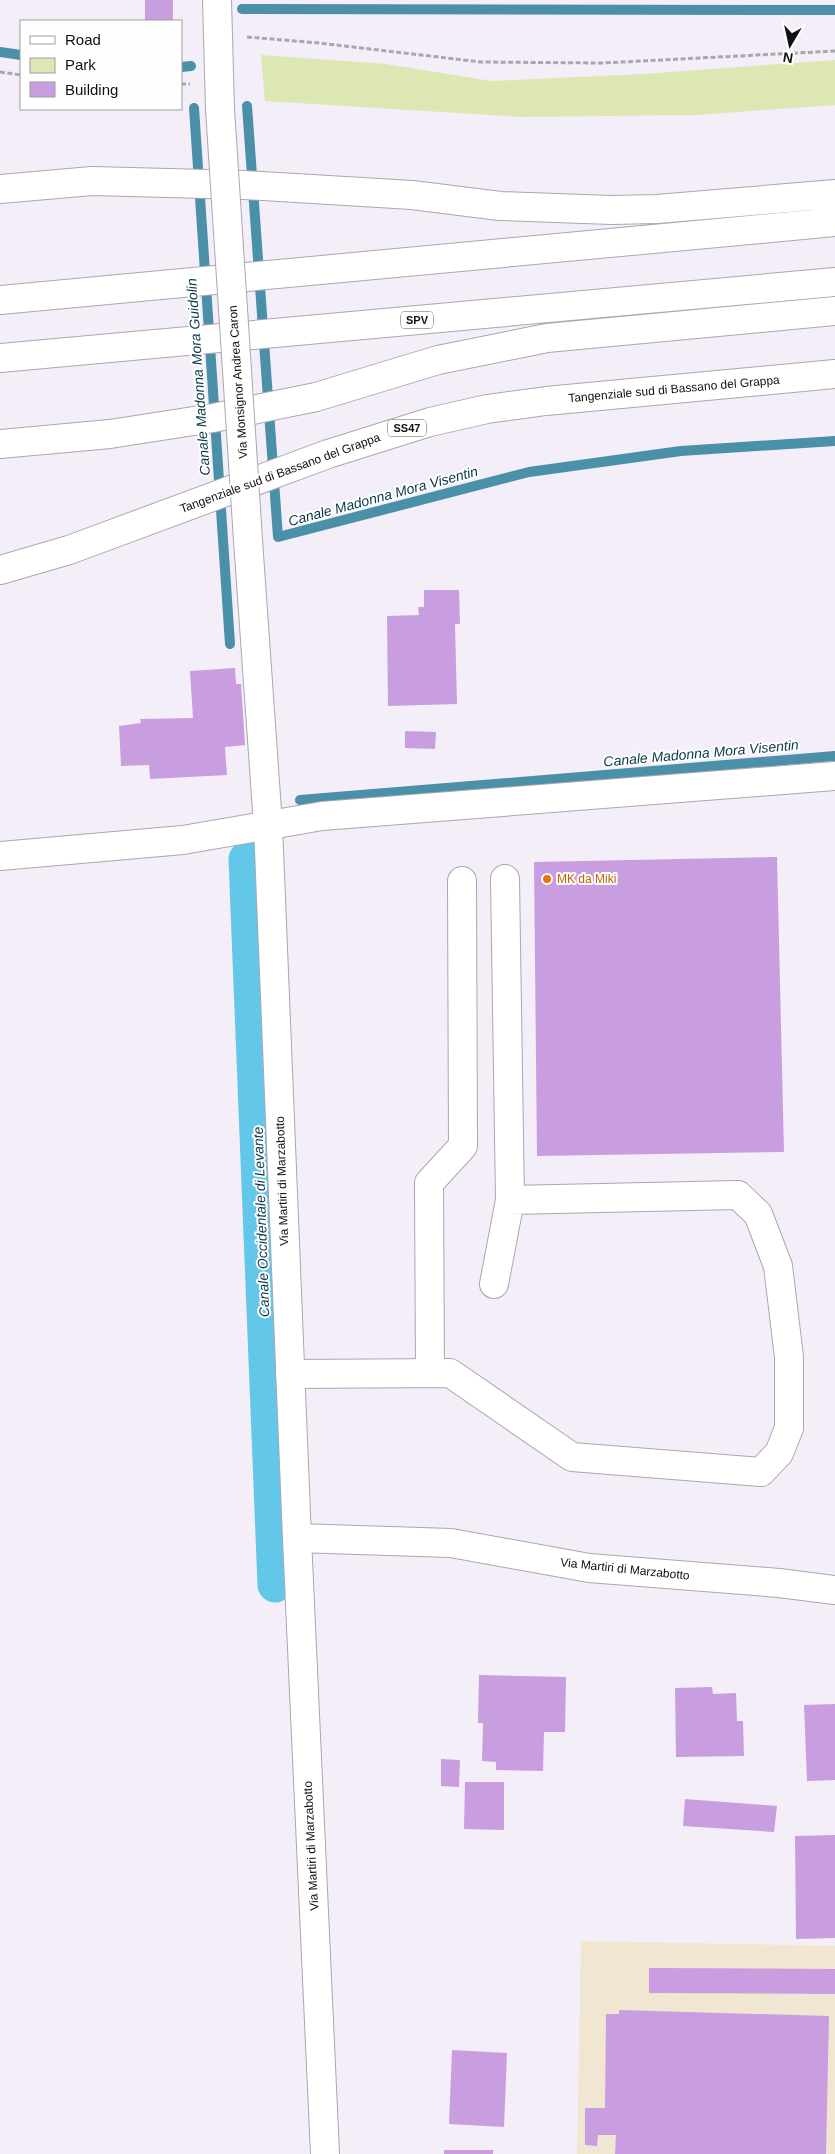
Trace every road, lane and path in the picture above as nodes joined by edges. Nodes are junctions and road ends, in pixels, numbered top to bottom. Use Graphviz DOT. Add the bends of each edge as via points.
graph roads {
  1 [pos="217,0"];
  2 [pos="217,35"];
  3 [pos="835,51"];
  4 [pos="0,72"];
  5 [pos="20,75"];
  6 [pos="0,189"];
  7 [pos="835,194"];
  8 [pos="835,222"];
  9 [pos="835,282"];
  10 [pos="0,300"];
  11 [pos="835,311"];
  12 [pos="0,358"];
  13 [pos="835,374"];
  14 [pos="0,444"];
  15 [pos="0,570"];
  16 [pos="835,776"];
  17 [pos="268,825"];
  18 [pos="0,856"];
  19 [pos="505,879"];
  20 [pos="462,881"];
  21 [pos="510,1200"];
  22 [pos="494,1284"];
  23 [pos="430,1373"];
  24 [pos="290,1374"];
  25 [pos="297,1538"];
  26 [pos="835,1590"];
  27 [pos="325,2154"];
  1 -- 2 [label="main road, Via Monsignor Andrea Caron"];
  2 -- 3 [label="path" via="319,42 481,62 603,63"];
  2 -- 17 [label="main road, Via Monsignor Andrea Caron, bridge"];
  4 -- 5 [label="path"];
  6 -- 7 [label="main road" via="92,181 226,184 412,195 500,206 602,210"];
  8 -- 10 [label="main road"];
  9 -- 12 [label="main road, SPV"];
  11 -- 14 [label="main road" via="547,338 438,360 316,397 222,417 110,434"];
  13 -- 15 [label="main road, Tangenziale sud di Bassano del Grappa / SS47" via="536,402 430,422 328,454 70,550"];
  16 -- 17 [label="main road" via="322,816"];
  17 -- 18 [label="main road" via="183,840"];
  17 -- 24 [label="main road, Via Martiri di Marzabotto"];
  19 -- 21 [label="main road"];
  20 -- 23 [label="main road" via="463,1146 429,1183"];
  21 -- 22 [label="main road"];
  21 -- 23 [label="main road" via="738,1196 758,1214 778,1266 789,1357 789,1428 779,1453 761,1472 572,1457 450,1373"];
  23 -- 24 [label="main road"];
  24 -- 25 [label="main road, Via Martiri di Marzabotto"];
  25 -- 26 [label="main road, Via Martiri di Marzabotto" via="452,1543 588,1568"];
  25 -- 27 [label="main road, Via Martiri di Marzabotto"];
}
